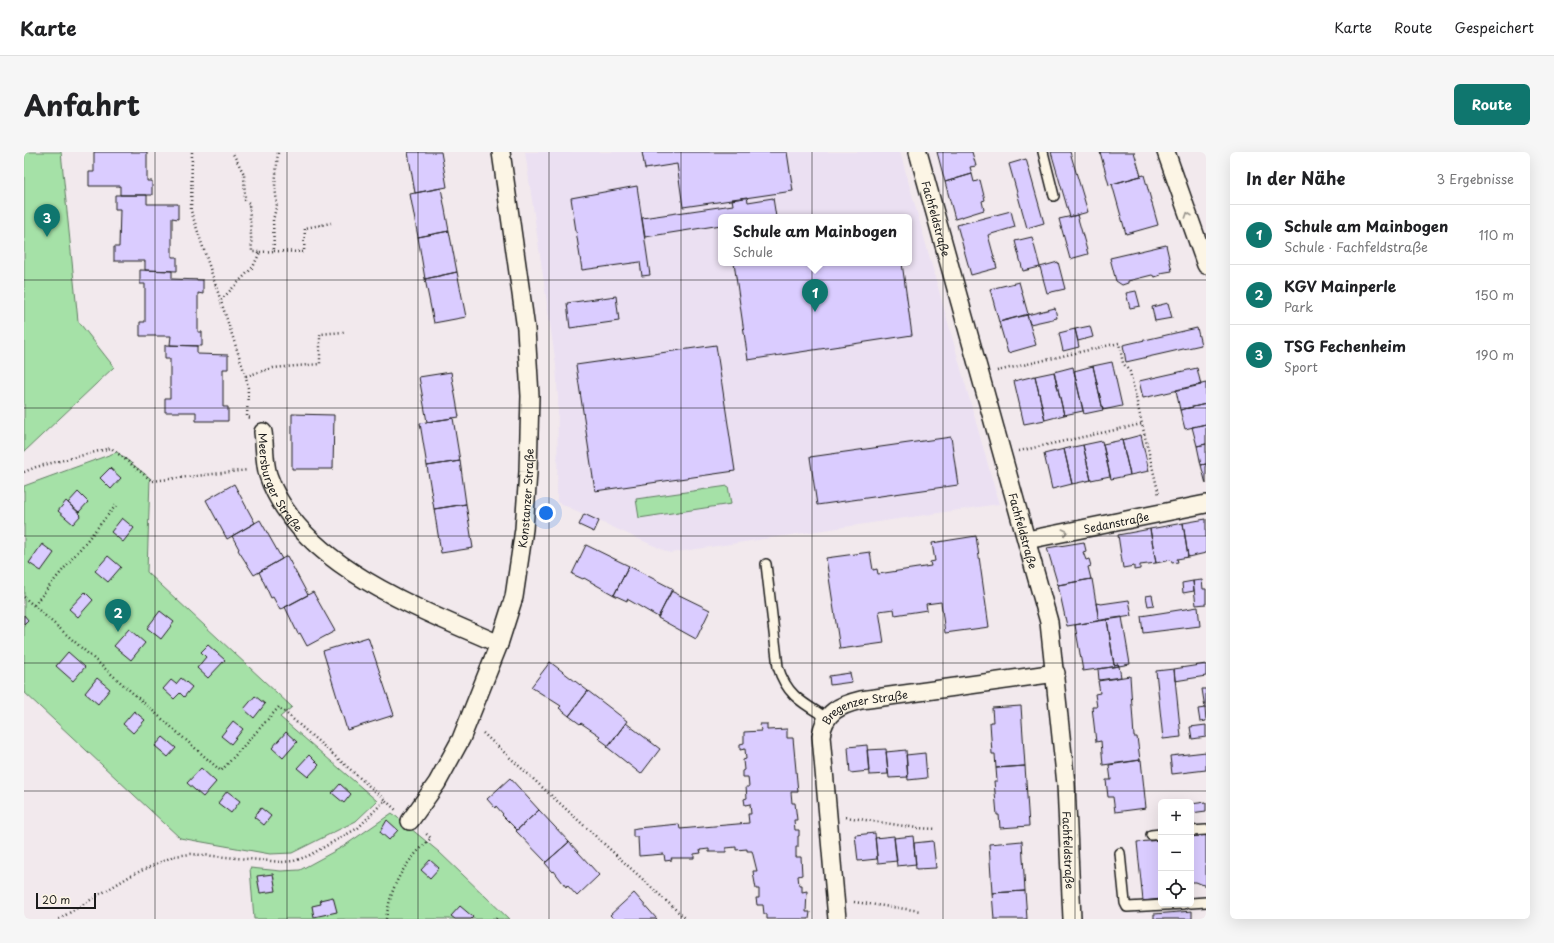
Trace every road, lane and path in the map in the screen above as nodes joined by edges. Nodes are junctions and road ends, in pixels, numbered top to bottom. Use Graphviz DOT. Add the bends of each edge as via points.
graph roads {
  1 [pos="192,152"];
  2 [pos="232,152"];
  3 [pos="278,152"];
  4 [pos="501,152"];
  5 [pos="918,152"];
  6 [pos="1043,152"];
  7 [pos="1166,152"];
  8 [pos="1054,196"];
  9 [pos="331,223"];
  10 [pos="274,251"];
  11 [pos="260,252"];
  12 [pos="1206,265"];
  13 [pos="221,300"];
  14 [pos="344,332"];
  15 [pos="981,374"];
  16 [pos="246,376"];
  17 [pos="1142,424"];
  18 [pos="259,425"];
  19 [pos="1003,454"];
  20 [pos="267,467"];
  21 [pos="24,472"];
  22 [pos="117,504"];
  23 [pos="1206,504"];
  24 [pos="1163,512"];
  25 [pos="1027,540"];
  26 [pos="766,564"];
  27 [pos="24,596"];
  28 [pos="34,605"];
  29 [pos="499,644"];
  30 [pos="1056,673"];
  31 [pos="827,718"];
  32 [pos="469,722"];
  33 [pos="386,800"];
  34 [pos="828,814"];
  35 [pos="410,821"];
  36 [pos="937,829"];
  37 [pos="1206,830"];
  38 [pos="1194,831"];
  39 [pos="1158,834"];
  40 [pos="1151,835"];
  41 [pos="1120,853"];
  42 [pos="836,900"];
  43 [pos="1206,902"];
  44 [pos="1194,904"];
  45 [pos="1158,905"];
  46 [pos="921,911"];
  47 [pos="60,919"];
  48 [pos="386,919"];
  49 [pos="686,919"];
  50 [pos="837,919"];
  51 [pos="1072,919"];
  1 -- 13 [label="path" via="191,211"];
  2 -- 11 [label="path" via="244,174 245,200 249,202 252,252"];
  3 -- 10 [label="path" via="275,186 277,204 273,220"];
  4 -- 29 [label="street, Konstanzer Straße" via="526,329 530,396 520,567 512,605"];
  5 -- 15 [label="street, Fachfeldstraße"];
  6 -- 8 [label="lane"];
  12 -- 7 [label="street, one-way"];
  9 -- 10 [label="path" via="305,228 304,252"];
  10 -- 11 [label="path"];
  11 -- 13 [label="path" via="253,267"];
  13 -- 16 [label="path"];
  14 -- 16 [label="path" via="320,334 320,364 273,368"];
  15 -- 17 [label="path" via="1118,343 1124,363 1130,372"];
  15 -- 19 [label="street, Fachfeldstraße"];
  16 -- 18 [label="path" via="247,417"];
  17 -- 19 [label="path"];
  17 -- 24 [label="path"];
  18 -- 20 [label="street, Meersburger Straße"];
  19 -- 25 [label="street, Fachfeldstraße"];
  20 -- 21 [label="path" via="152,481 112,448"];
  20 -- 29 [label="street, Meersburger Straße" via="280,499 296,524 318,546 354,574"];
  22 -- 28 [label="path"];
  23 -- 24 [label="street, Sedanstraße"];
  25 -- 24 [label="street, Sedanstraße, one-way"];
  25 -- 30 [label="street, Fachfeldstraße" via="1049,622"];
  26 -- 31 [label="lane" via="778,667 782,681 790,693"];
  27 -- 28 [label="path"];
  28 -- 33 [label="path" via="221,771 279,707"];
  29 -- 32 [label="street, Konstanzer Straße"];
  30 -- 31 [label="street, Bregenzer Straße" via="861,700 840,706"];
  30 -- 51 [label="street, Fachfeldstraße" via="1066,784"];
  31 -- 34 [label="street, Bregenzer Straße" via="821,736"];
  32 -- 35 [label="street, Konstanzer Straße" via="437,783"];
  32 -- 49 [label="path"];
  33 -- 35 [label="path"];
  33 -- 47 [label="path" via="358,828 308,856 282,862 191,854 174,856 132,875"];
  34 -- 36 [label="path" via="907,827"];
  34 -- 42 [label="street, Bregenzer Straße"];
  35 -- 48 [label="path" via="431,838 402,869 389,901"];
  37 -- 38 [label="lane"];
  39 -- 40 [label="lane"];
  41 -- 45 [label="lane" via="1127,907"];
  42 -- 46 [label="path"];
  42 -- 50 [label="street, Bregenzer Straße"];
  43 -- 44 [label="lane"];
}
